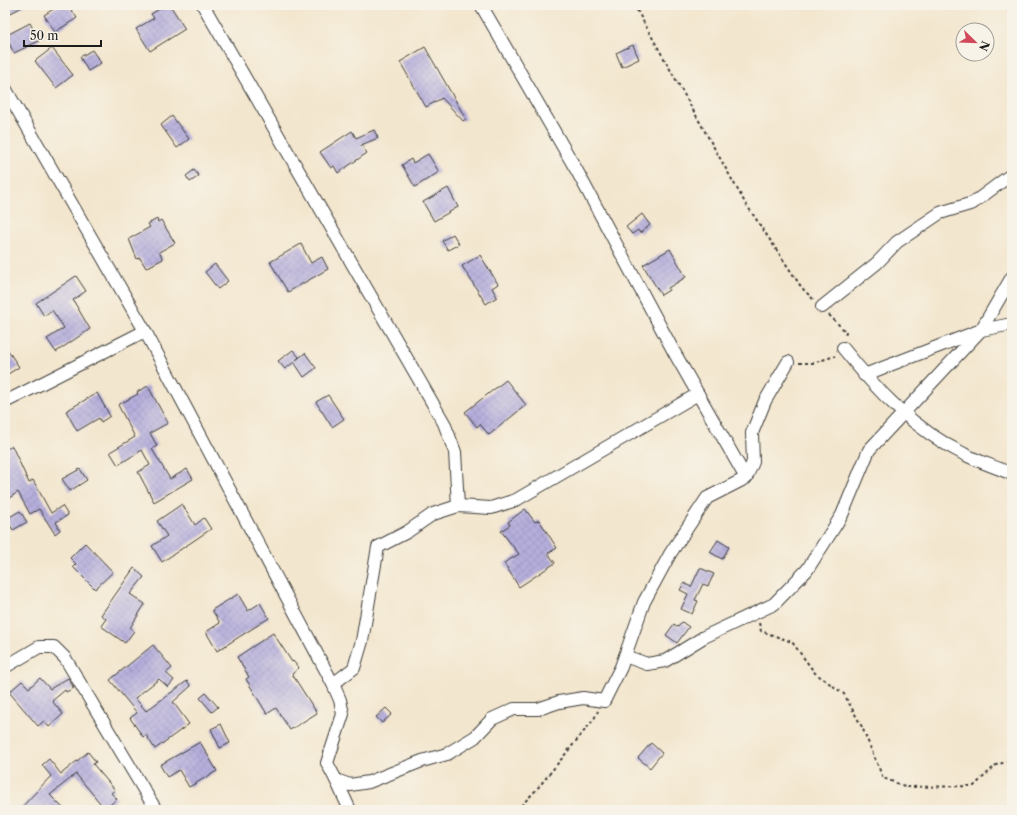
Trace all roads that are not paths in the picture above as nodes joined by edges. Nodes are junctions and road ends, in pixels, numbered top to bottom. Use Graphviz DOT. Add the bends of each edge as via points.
graph roads {
  1 [pos="203,5"];
  2 [pos="481,5"];
  3 [pos="5,88"];
  4 [pos="1012,174"];
  5 [pos="1012,277"];
  6 [pos="822,307"];
  7 [pos="1012,324"];
  8 [pos="981,330"];
  9 [pos="145,331"];
  10 [pos="843,348"];
  11 [pos="788,362"];
  12 [pos="864,375"];
  13 [pos="698,394"];
  14 [pos="5,402"];
  15 [pos="903,414"];
  16 [pos="1012,474"];
  17 [pos="746,478"];
  18 [pos="458,506"];
  19 [pos="625,656"];
  20 [pos="5,667"];
  21 [pos="333,684"];
  22 [pos="336,780"];
  23 [pos="153,809"];
  24 [pos="350,810"];
  1 -- 18 [label="street" via="444,422 455,452"];
  2 -- 13 [label="street" via="577,171"];
  3 -- 9 [label="street"];
  4 -- 6 [label="street" via="973,203 940,213 897,242 877,263"];
  5 -- 8 [label="street"];
  7 -- 8 [label="street"];
  8 -- 12 [label="street"];
  8 -- 15 [label="street"];
  9 -- 14 [label="street"];
  9 -- 21 [label="street"];
  10 -- 12 [label="street"];
  11 -- 17 [label="street" via="765,401 752,433 753,462"];
  12 -- 15 [label="street"];
  13 -- 17 [label="street"];
  13 -- 18 [label="street" via="516,500 491,508"];
  15 -- 16 [label="street" via="942,442"];
  15 -- 19 [label="street" via="869,450 842,514 807,570 774,604 704,637 665,661 647,664"];
  17 -- 19 [label="street" via="707,498 659,572 644,602"];
  18 -- 21 [label="street" via="433,514 407,532 378,547 362,641 354,668"];
  19 -- 22 [label="street" via="604,701 583,698 538,709 514,709 492,719 475,737 447,754 369,782 350,785"];
  20 -- 23 [label="street" via="39,647 54,647 65,658"];
  21 -- 22 [label="street" via="343,714 327,763"];
  22 -- 24 [label="street"];
}
